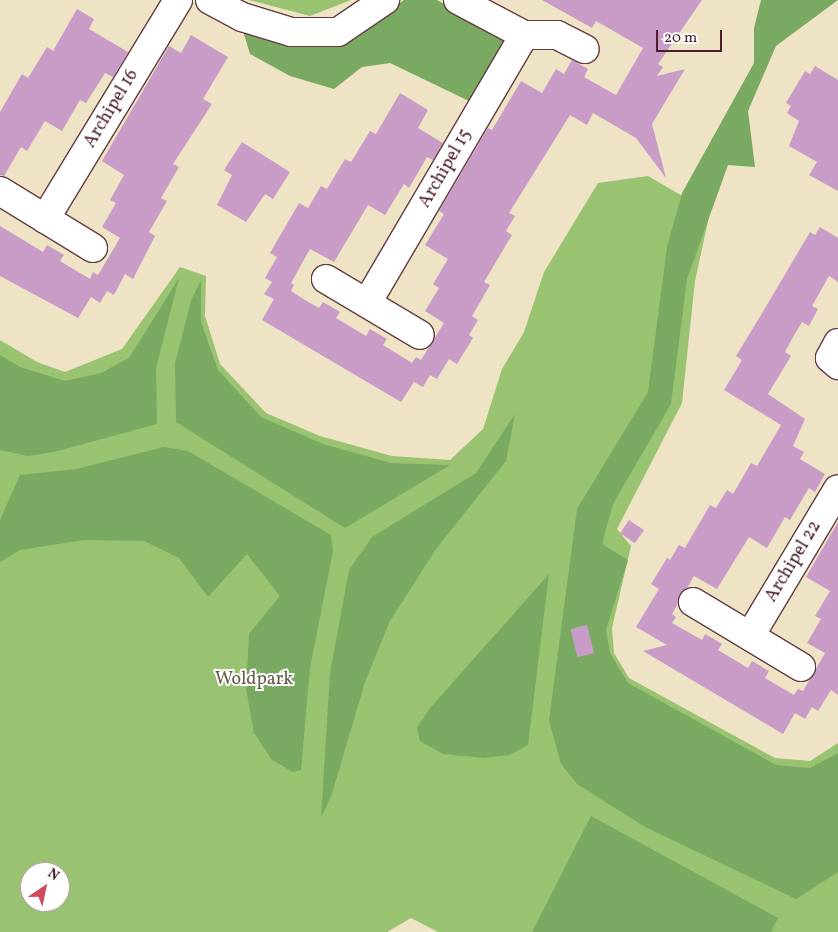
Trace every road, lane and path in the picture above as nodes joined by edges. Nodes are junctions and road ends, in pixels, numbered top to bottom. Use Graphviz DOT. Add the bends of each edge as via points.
graph roads {
  1 [pos="178,0"];
  2 [pos="210,0"];
  3 [pos="385,0"];
  4 [pos="458,0"];
  5 [pos="524,36"];
  6 [pos="584,49"];
  7 [pos="0,191"];
  8 [pos="45,219"];
  9 [pos="93,248"];
  10 [pos="326,278"];
  11 [pos="367,303"];
  12 [pos="420,335"];
  13 [pos="838,343"];
  14 [pos="838,365"];
  15 [pos="838,489"];
  16 [pos="693,602"];
  17 [pos="750,636"];
  18 [pos="802,667"];
  1 -- 8 [label="street, Archipel 16"];
  2 -- 3 [label="street" via="242,17 291,32 338,32"];
  4 -- 5 [label="street"];
  5 -- 6 [label="street" via="557,35"];
  5 -- 11 [label="street, Archipel 15"];
  7 -- 8 [label="street"];
  8 -- 9 [label="street"];
  10 -- 11 [label="street"];
  11 -- 12 [label="street"];
  13 -- 14 [label="street" via="830,358"];
  15 -- 17 [label="street, Archipel 22"];
  16 -- 17 [label="street"];
  17 -- 18 [label="street"];
}
